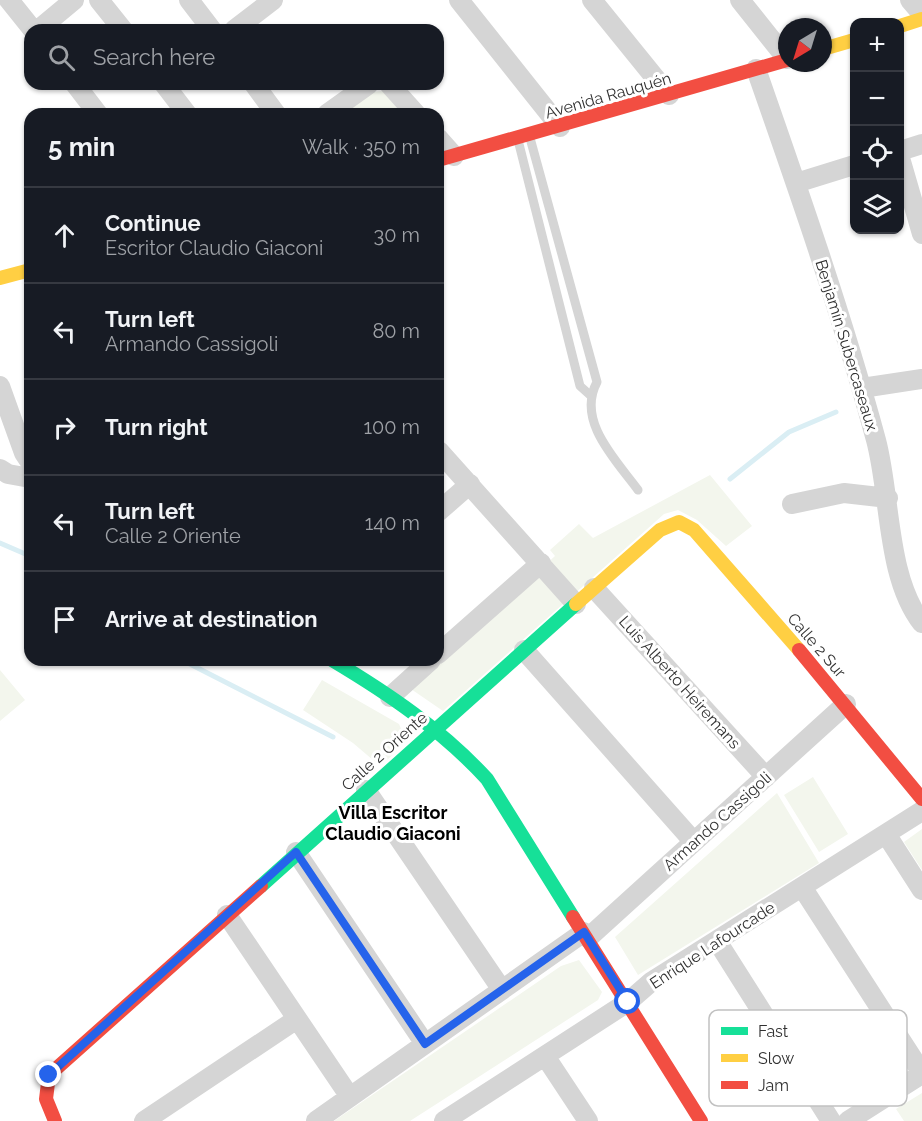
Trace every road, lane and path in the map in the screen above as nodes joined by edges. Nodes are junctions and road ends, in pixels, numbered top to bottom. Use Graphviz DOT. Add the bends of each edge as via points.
graph roads {
  1 [pos="9,0"];
  2 [pos="74,0"];
  3 [pos="99,0"];
  4 [pos="189,0"];
  5 [pos="273,0"];
  6 [pos="459,0"];
  7 [pos="592,0"];
  8 [pos="740,0"];
  9 [pos="910,0"];
  10 [pos="922,14"];
  11 [pos="922,19"];
  12 [pos="28,24"];
  13 [pos="45,24"];
  14 [pos="118,24"];
  15 [pos="207,24"];
  16 [pos="242,24"];
  17 [pos="904,25"];
  18 [pos="850,41"];
  19 [pos="832,46"];
  20 [pos="778,48"];
  21 [pos="778,62"];
  22 [pos="756,69"];
  23 [pos="80,90"];
  24 [pos="169,90"];
  25 [pos="258,90"];
  26 [pos="361,90"];
  27 [pos="394,90"];
  28 [pos="669,95"];
  29 [pos="93,108"];
  30 [pos="182,108"];
  31 [pos="272,108"];
  32 [pos="335,108"];
  33 [pos="411,108"];
  34 [pos="560,127"];
  35 [pos="523,137"];
  36 [pos="922,144"];
  37 [pos="904,150"];
  38 [pos="446,158"];
  39 [pos="850,167"];
  40 [pos="904,172"];
  41 [pos="796,183"];
  42 [pos="922,234"];
  43 [pos="24,272"];
  44 [pos="0,278"];
  45 [pos="572,286"];
  46 [pos="557,290"];
  47 [pos="579,312"];
  48 [pos="564,316"];
  49 [pos="922,379"];
  50 [pos="0,387"];
  51 [pos="862,388"];
  52 [pos="590,395"];
  53 [pos="24,453"];
  54 [pos="444,455"];
  55 [pos="0,469"];
  56 [pos="24,477"];
  57 [pos="470,484"];
  58 [pos="638,490"];
  59 [pos="888,498"];
  60 [pos="792,504"];
  61 [pos="444,507"];
  62 [pos="679,522"];
  63 [pos="541,563"];
  64 [pos="594,588"];
  65 [pos="576,604"];
  66 [pos="922,623"];
  67 [pos="444,649"];
  68 [pos="524,650"];
  69 [pos="341,666"];
  70 [pos="424,666"];
  71 [pos="390,697"];
  72 [pos="846,704"];
  73 [pos="435,728"];
  74 [pos="766,777"];
  75 [pos="366,790"];
  76 [pos="922,799"];
  77 [pos="922,811"];
  78 [pos="886,834"];
  79 [pos="694,842"];
  80 [pos="296,852"];
  81 [pos="802,887"];
  82 [pos="922,890"];
  83 [pos="227,915"];
  84 [pos="586,935"];
  85 [pos="717,941"];
  86 [pos="502,990"];
  87 [pos="628,1002"];
  88 [pos="761,1010"];
  89 [pos="881,1010"];
  90 [pos="297,1019"];
  91 [pos="425,1044"];
  92 [pos="907,1051"];
  93 [pos="545,1056"];
  94 [pos="922,1074"];
  95 [pos="907,1084"];
  96 [pos="350,1097"];
  97 [pos="822,1106"];
  98 [pos="872,1106"];
  99 [pos="474,1113"];
  100 [pos="55,1121"];
  101 [pos="144,1121"];
  102 [pos="316,1121"];
  103 [pos="444,1121"];
  104 [pos="588,1121"];
  105 [pos="701,1121"];
  106 [pos="831,1121"];
  107 [pos="848,1121"];
  1 -- 12 [label="street"];
  2 -- 13 [label="street"];
  3 -- 14 [label="street"];
  4 -- 15 [label="street"];
  5 -- 16 [label="street"];
  6 -- 34 [label="street"];
  7 -- 28 [label="street"];
  8 -- 20 [label="street"];
  9 -- 10 [label="street"];
  11 -- 17 [label="street"];
  18 -- 19 [label="street"];
  21 -- 22 [label="street, Avenida Rauquén"];
  22 -- 28 [label="street, Avenida Rauquén"];
  22 -- 41 [label="street, Benjamín Subercaseaux"];
  23 -- 29 [label="street"];
  24 -- 30 [label="street"];
  25 -- 31 [label="street"];
  26 -- 32 [label="street"];
  27 -- 33 [label="street"];
  28 -- 34 [label="street, Avenida Rauquén"];
  34 -- 35 [label="street, Avenida Rauquén"];
  35 -- 38 [label="street, Avenida Rauquén"];
  35 -- 45 [label="lane"];
  35 -- 46 [label="lane"];
  36 -- 37 [label="street"];
  39 -- 41 [label="street"];
  40 -- 42 [label="street"];
  41 -- 51 [label="street, Benjamín Subercaseaux"];
  43 -- 44 [label="street"];
  45 -- 46 [label="lane"];
  45 -- 47 [label="lane"];
  46 -- 48 [label="lane"];
  47 -- 48 [label="lane"];
  47 -- 52 [label="lane" via="597,382"];
  48 -- 52 [label="lane" via="580,386"];
  49 -- 51 [label="street"];
  50 -- 53 [label="street"];
  51 -- 59 [label="street, Benjamín Subercaseaux"];
  52 -- 58 [label="lane" via="598,437"];
  54 -- 57 [label="street"];
  55 -- 56 [label="street"];
  57 -- 61 [label="street"];
  57 -- 63 [label="street"];
  59 -- 60 [label="street" via="844,493"];
  59 -- 66 [label="street, Benjamín Subercaseaux" via="892,545 900,576"];
  62 -- 64 [label="street, Calle 2 Oriente" via="660,530"];
  62 -- 72 [label="street, Calle 2 Sur" via="694,530"];
  63 -- 65 [label="street"];
  63 -- 67 [label="street"];
  64 -- 65 [label="street, Calle 2 Oriente"];
  64 -- 74 [label="street, Luis Alberto Heiremans"];
  65 -- 68 [label="street, Calle 2 Oriente"];
  68 -- 73 [label="street, Calle 2 Oriente"];
  68 -- 79 [label="street"];
  69 -- 71 [label="street"];
  70 -- 71 [label="street"];
  71 -- 73 [label="street"];
  72 -- 74 [label="street, Armando Cassigoli"];
  72 -- 76 [label="street, Calle 2 Sur"];
  73 -- 75 [label="street, Calle 2 Oriente"];
  73 -- 84 [label="street" via="471,759 487,779"];
  74 -- 79 [label="street, Armando Cassigoli"];
  75 -- 80 [label="street, Calle 2 Oriente"];
  75 -- 86 [label="street"];
  77 -- 78 [label="street, Enrique Lafourcade"];
  78 -- 81 [label="street, Enrique Lafourcade"];
  78 -- 82 [label="street"];
  79 -- 84 [label="street, Armando Cassigoli"];
  80 -- 83 [label="street, Calle 2 Oriente"];
  80 -- 91 [label="street"];
  81 -- 85 [label="street, Enrique Lafourcade"];
  81 -- 89 [label="street"];
  83 -- 90 [label="street"];
  83 -- 100 [label="street, Calle 2 Oriente" via="49,1075 44,1090 46,1108"];
  84 -- 86 [label="street, Armando Cassigoli"];
  84 -- 87 [label="street"];
  85 -- 87 [label="street, Enrique Lafourcade" via="651,982"];
  85 -- 88 [label="street"];
  86 -- 91 [label="street, Armando Cassigoli"];
  87 -- 93 [label="street, Enrique Lafourcade"];
  87 -- 105 [label="street"];
  90 -- 96 [label="street"];
  90 -- 101 [label="street"];
  91 -- 96 [label="street, Armando Cassigoli"];
  92 -- 94 [label="street"];
  93 -- 99 [label="street, Enrique Lafourcade"];
  93 -- 104 [label="street"];
  94 -- 95 [label="street"];
  96 -- 102 [label="street, Armando Cassigoli"];
  97 -- 106 [label="street"];
  98 -- 107 [label="street"];
  99 -- 103 [label="street, Enrique Lafourcade"];
}
